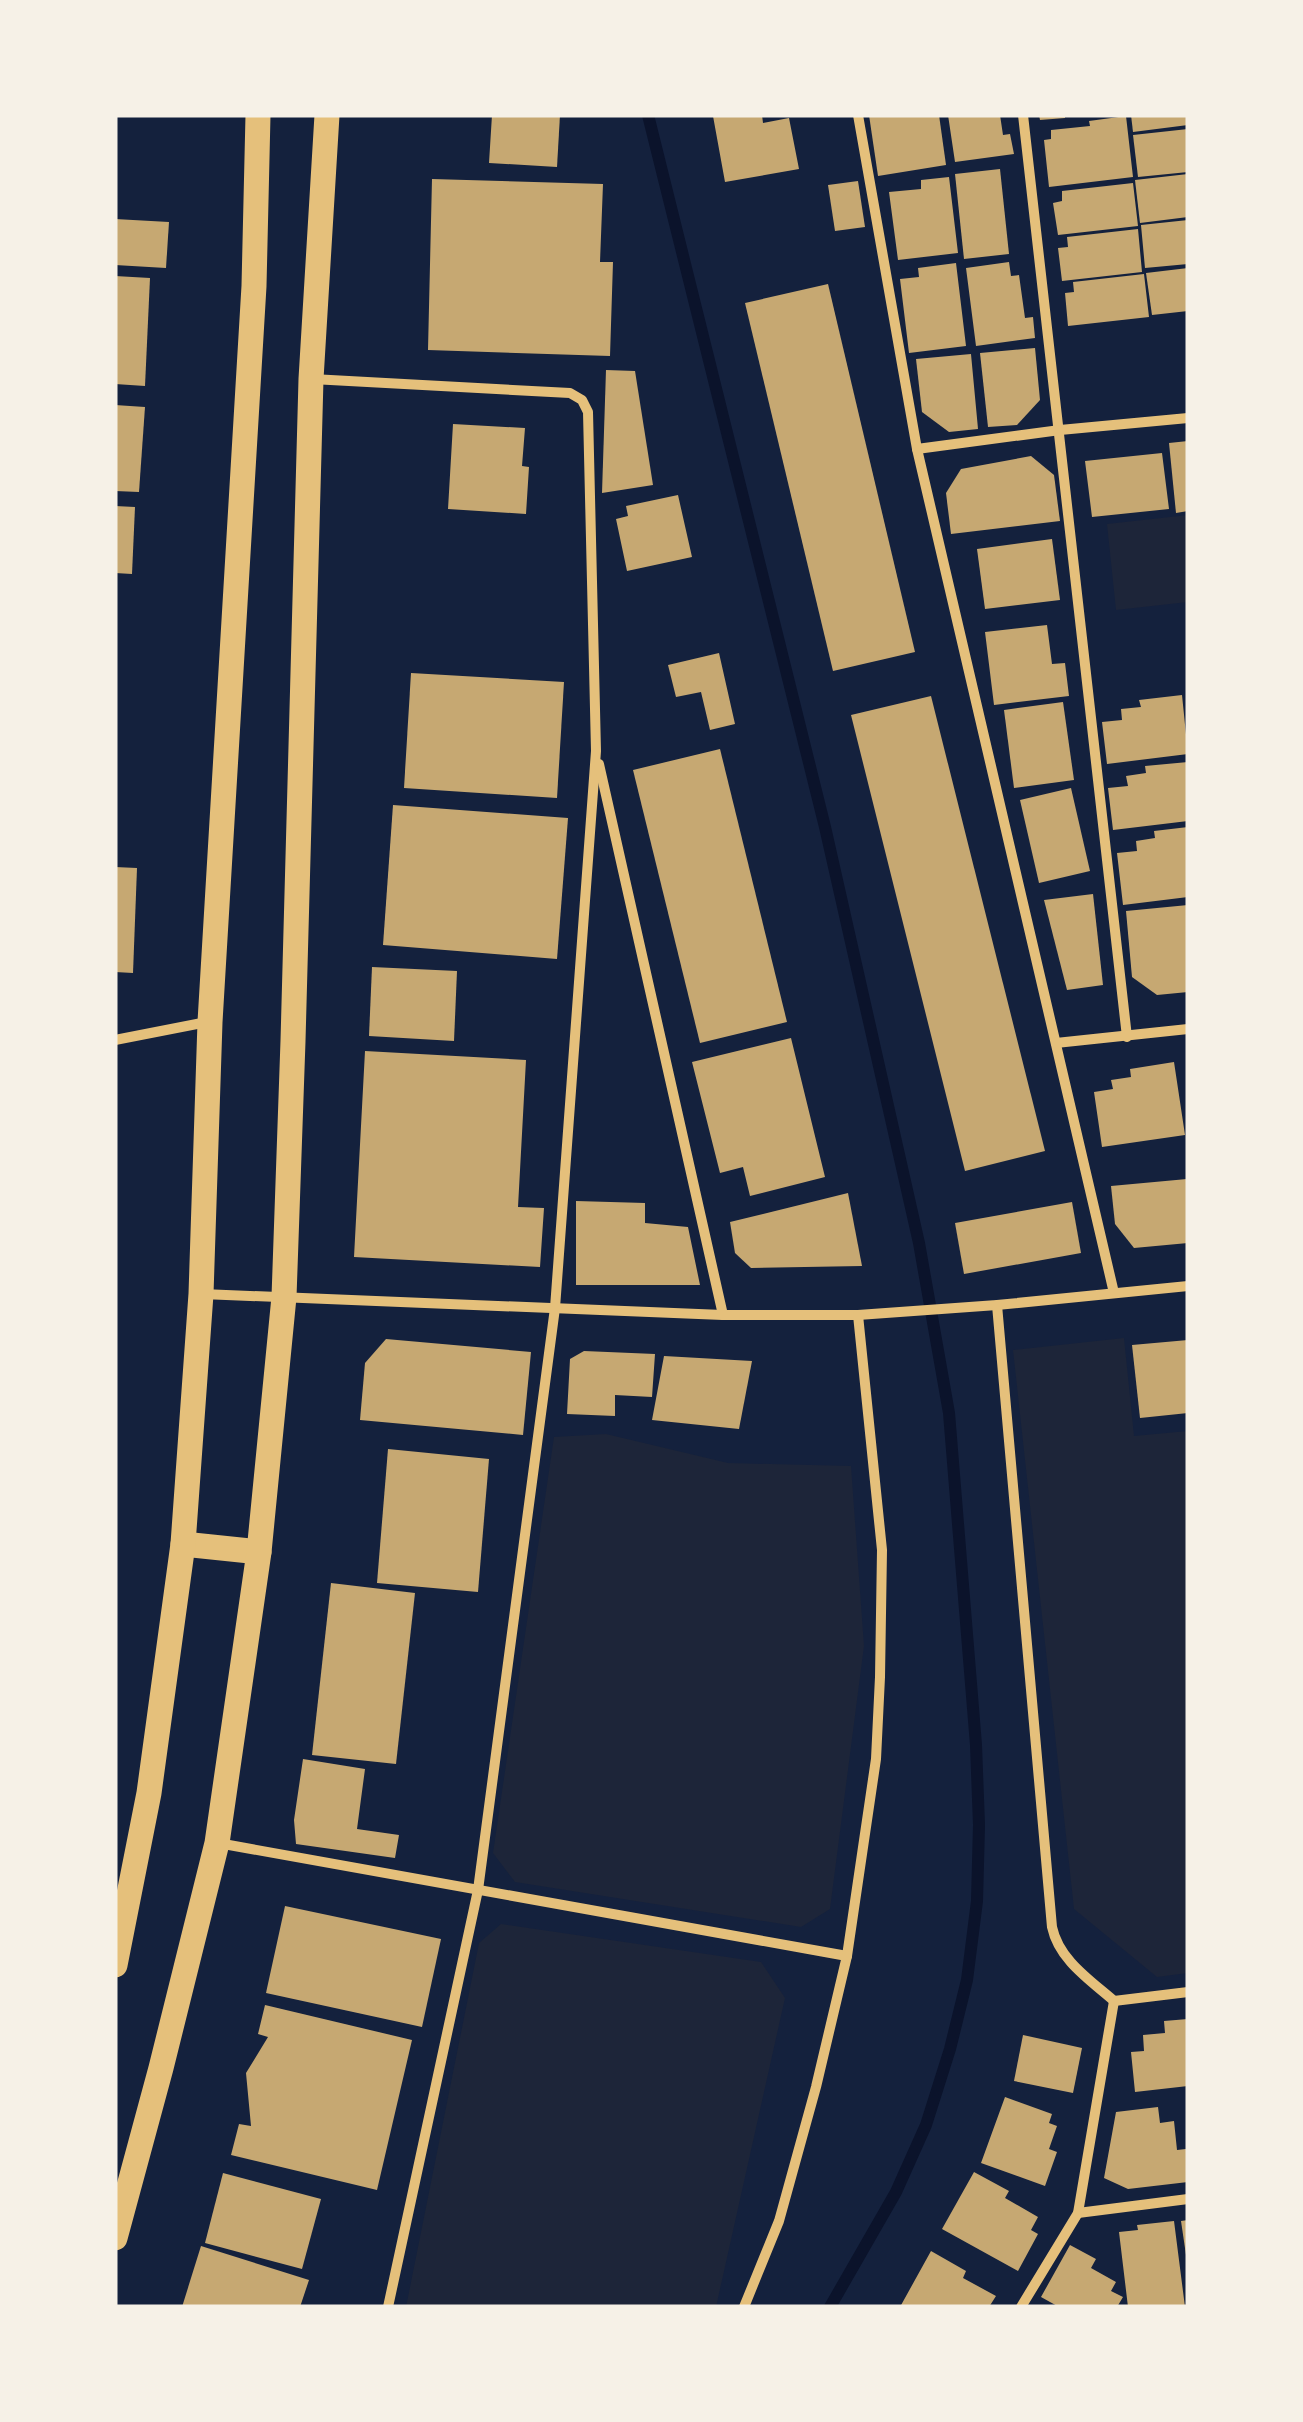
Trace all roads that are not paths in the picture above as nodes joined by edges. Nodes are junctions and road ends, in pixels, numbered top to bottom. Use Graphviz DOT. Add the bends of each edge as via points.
graph roads {
  1 [pos="258,115"];
  2 [pos="327,115"];
  3 [pos="858,115"];
  4 [pos="1023,115"];
  5 [pos="311,379"];
  6 [pos="1188,418"];
  7 [pos="1060,430"];
  8 [pos="917,449"];
  9 [pos="596,751"];
  10 [pos="210,1022"];
  11 [pos="1188,1030"];
  12 [pos="1128,1037"];
  13 [pos="115,1040"];
  14 [pos="1056,1043"];
  15 [pos="1188,1286"];
  16 [pos="1114,1293"];
  17 [pos="201,1294"];
  18 [pos="284,1297"];
  19 [pos="997,1305"];
  20 [pos="555,1308"];
  21 [pos="723,1314"];
  22 [pos="858,1315"];
  23 [pos="182,1544"];
  24 [pos="258,1552"];
  25 [pos="216,1843"];
  26 [pos="478,1890"];
  27 [pos="847,1956"];
  28 [pos="115,1965"];
  29 [pos="1188,1992"];
  30 [pos="1114,2001"];
  31 [pos="1188,2200"];
  32 [pos="1078,2214"];
  33 [pos="115,2238"];
  34 [pos="388,2307"];
  35 [pos="744,2307"];
  36 [pos="1021,2307"];
  1 -- 10 [label="main road" via="254,286"];
  2 -- 5 [label="main road"];
  3 -- 8 [label="street"];
  4 -- 7 [label="street"];
  5 -- 9 [label="street" via="570,393 582,400 588,412"];
  5 -- 18 [label="main road"];
  6 -- 7 [label="street"];
  7 -- 8 [label="street"];
  7 -- 12 [label="street"];
  8 -- 14 [label="street"];
  9 -- 20 [label="street"];
  9 -- 21 [label="street"];
  10 -- 13 [label="street"];
  10 -- 17 [label="main road"];
  11 -- 12 [label="street"];
  12 -- 14 [label="street"];
  14 -- 16 [label="street"];
  15 -- 16 [label="street"];
  16 -- 19 [label="street"];
  17 -- 18 [label="street"];
  17 -- 23 [label="main road"];
  18 -- 20 [label="street"];
  18 -- 24 [label="main road"];
  19 -- 22 [label="street"];
  19 -- 30 [label="street" via="1052,1927 1067,1958"];
  20 -- 21 [label="street"];
  20 -- 26 [label="street"];
  21 -- 22 [label="street"];
  22 -- 27 [label="street" via="882,1596 876,1759"];
  23 -- 24 [label="main road"];
  23 -- 28 [label="main road" via="149,1793"];
  24 -- 25 [label="main road"];
  25 -- 26 [label="street"];
  25 -- 33 [label="main road"];
  26 -- 27 [label="street"];
  26 -- 34 [label="street"];
  27 -- 35 [label="street" via="779,2222"];
  29 -- 30 [label="street"];
  30 -- 32 [label="street"];
  31 -- 32 [label="street"];
  32 -- 36 [label="street"];
}
